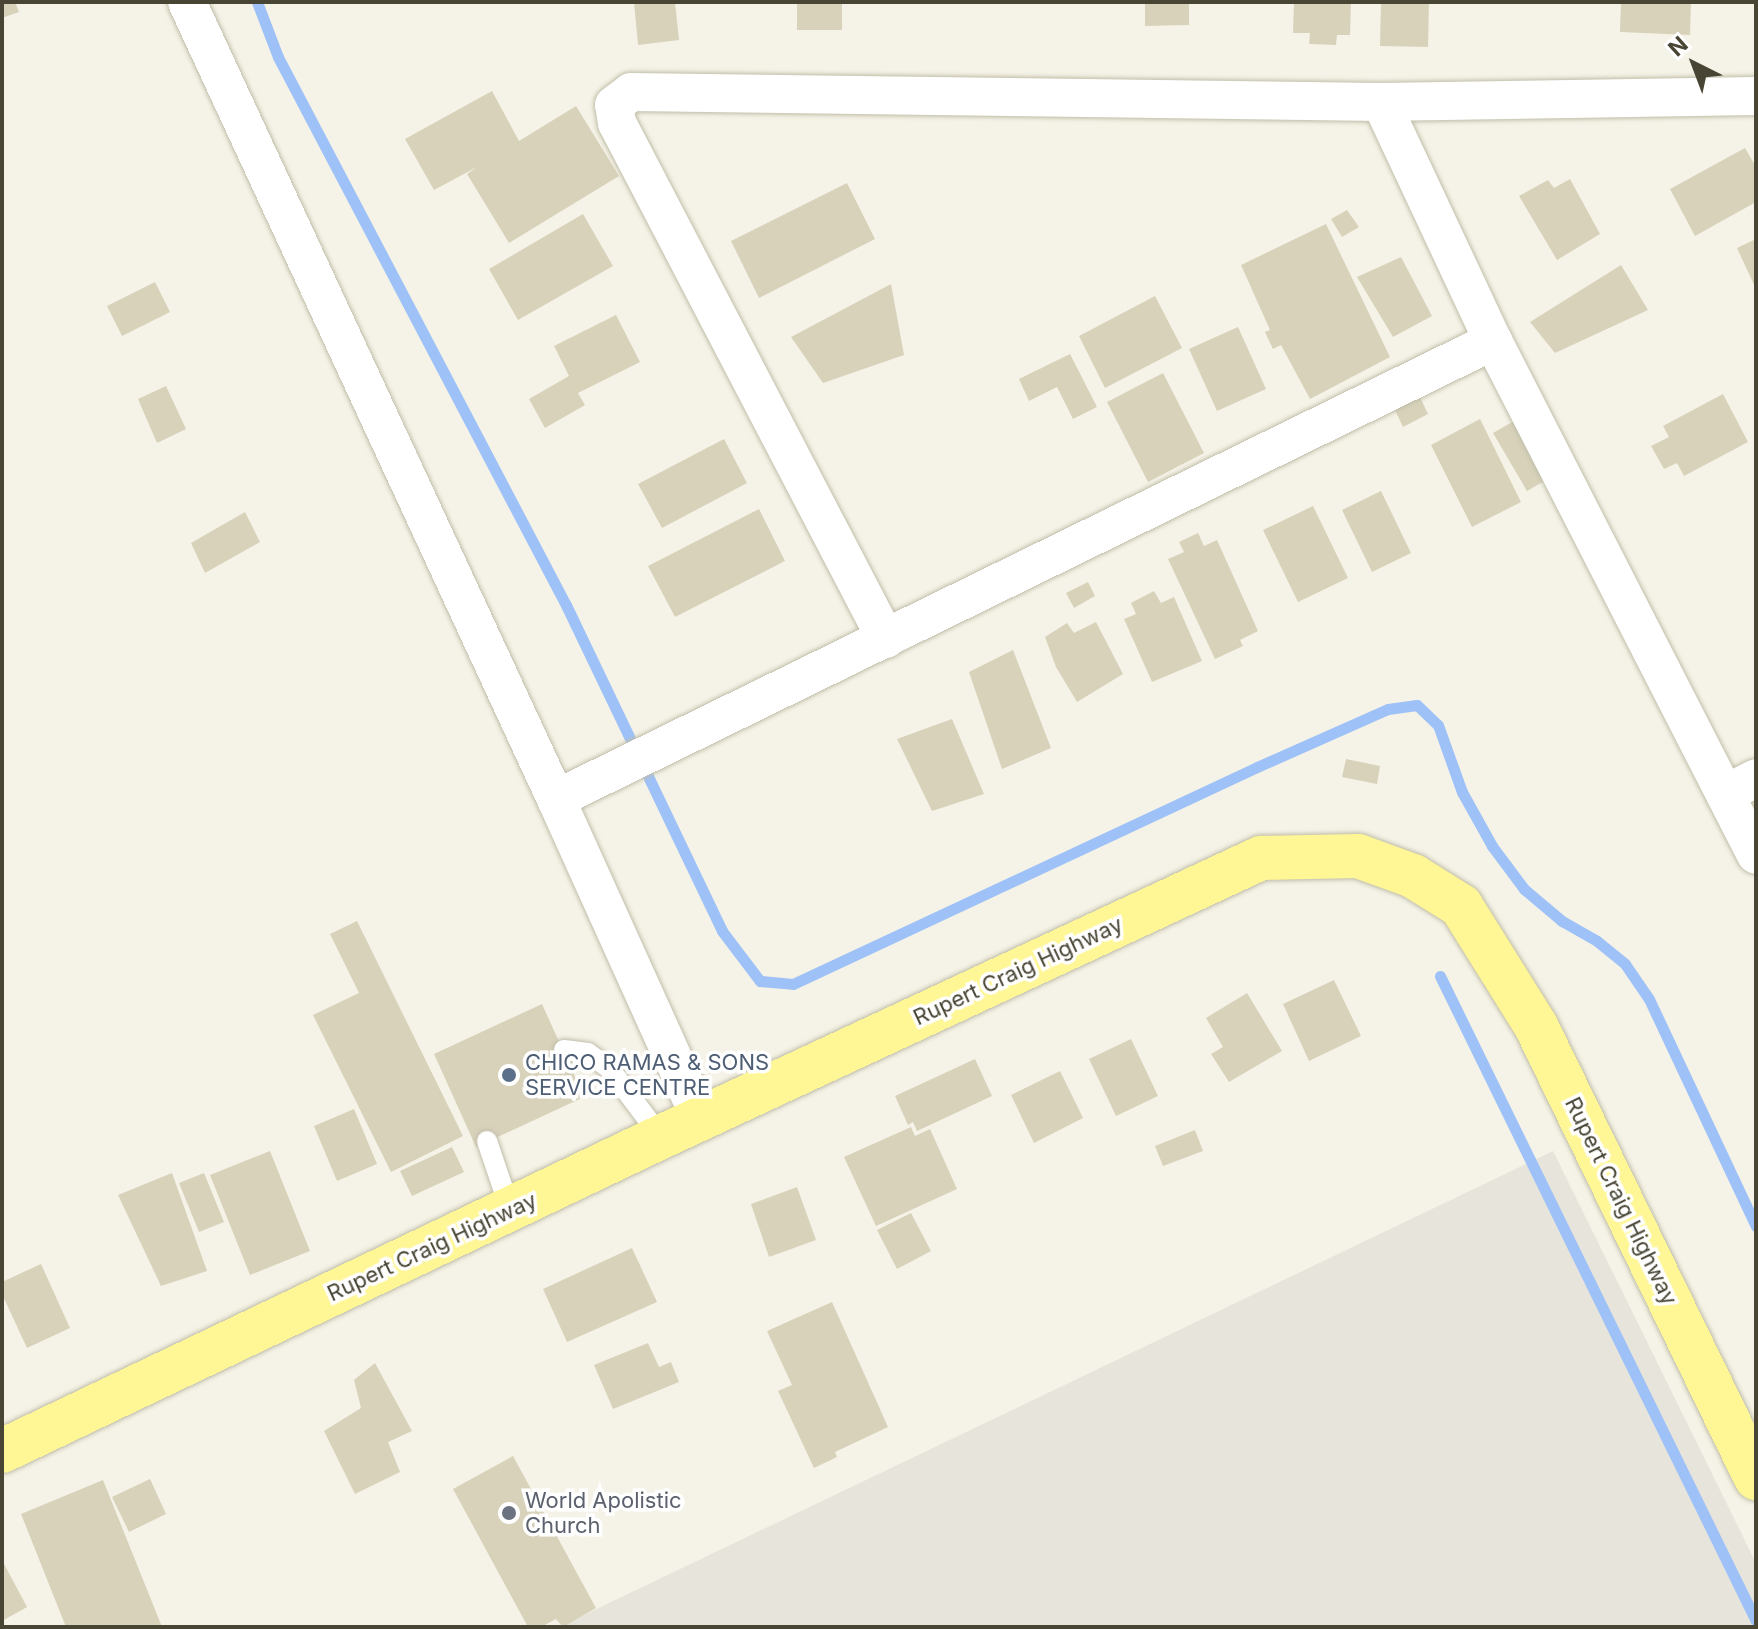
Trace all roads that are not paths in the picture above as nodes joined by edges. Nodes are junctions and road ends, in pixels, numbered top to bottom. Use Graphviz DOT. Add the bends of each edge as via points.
graph roads {
  1 [pos="187,2"];
  2 [pos="1756,96"];
  3 [pos="1381,102"];
  4 [pos="1493,341"];
  5 [pos="886,639"];
  6 [pos="1740,786"];
  7 [pos="556,799"];
  8 [pos="1756,855"];
  9 [pos="564,1050"];
  10 [pos="701,1120"];
  11 [pos="661,1137"];
  12 [pos="487,1141"];
  13 [pos="510,1209"];
  14 [pos="2,1451"];
  15 [pos="1756,1478"];
  1 -- 7 [label="street"];
  2 -- 3 [label="street"];
  3 -- 4 [label="street"];
  3 -- 5 [label="street" via="631,92 614,105 617,123"];
  4 -- 5 [label="street"];
  4 -- 6 [label="street"];
  5 -- 7 [label="street"];
  6 -- 8 [label="street"];
  7 -- 10 [label="street"];
  9 -- 11 [label="lane" via="588,1053 609,1068"];
  10 -- 11 [label="main road, Rupert Craig Highway"];
  10 -- 15 [label="main road, Rupert Craig Highway" via="1261,858 1358,856 1413,876 1461,906 1536,1026"];
  11 -- 13 [label="main road, Rupert Craig Highway"];
  12 -- 13 [label="lane"];
  13 -- 14 [label="main road, Rupert Craig Highway"];
}
